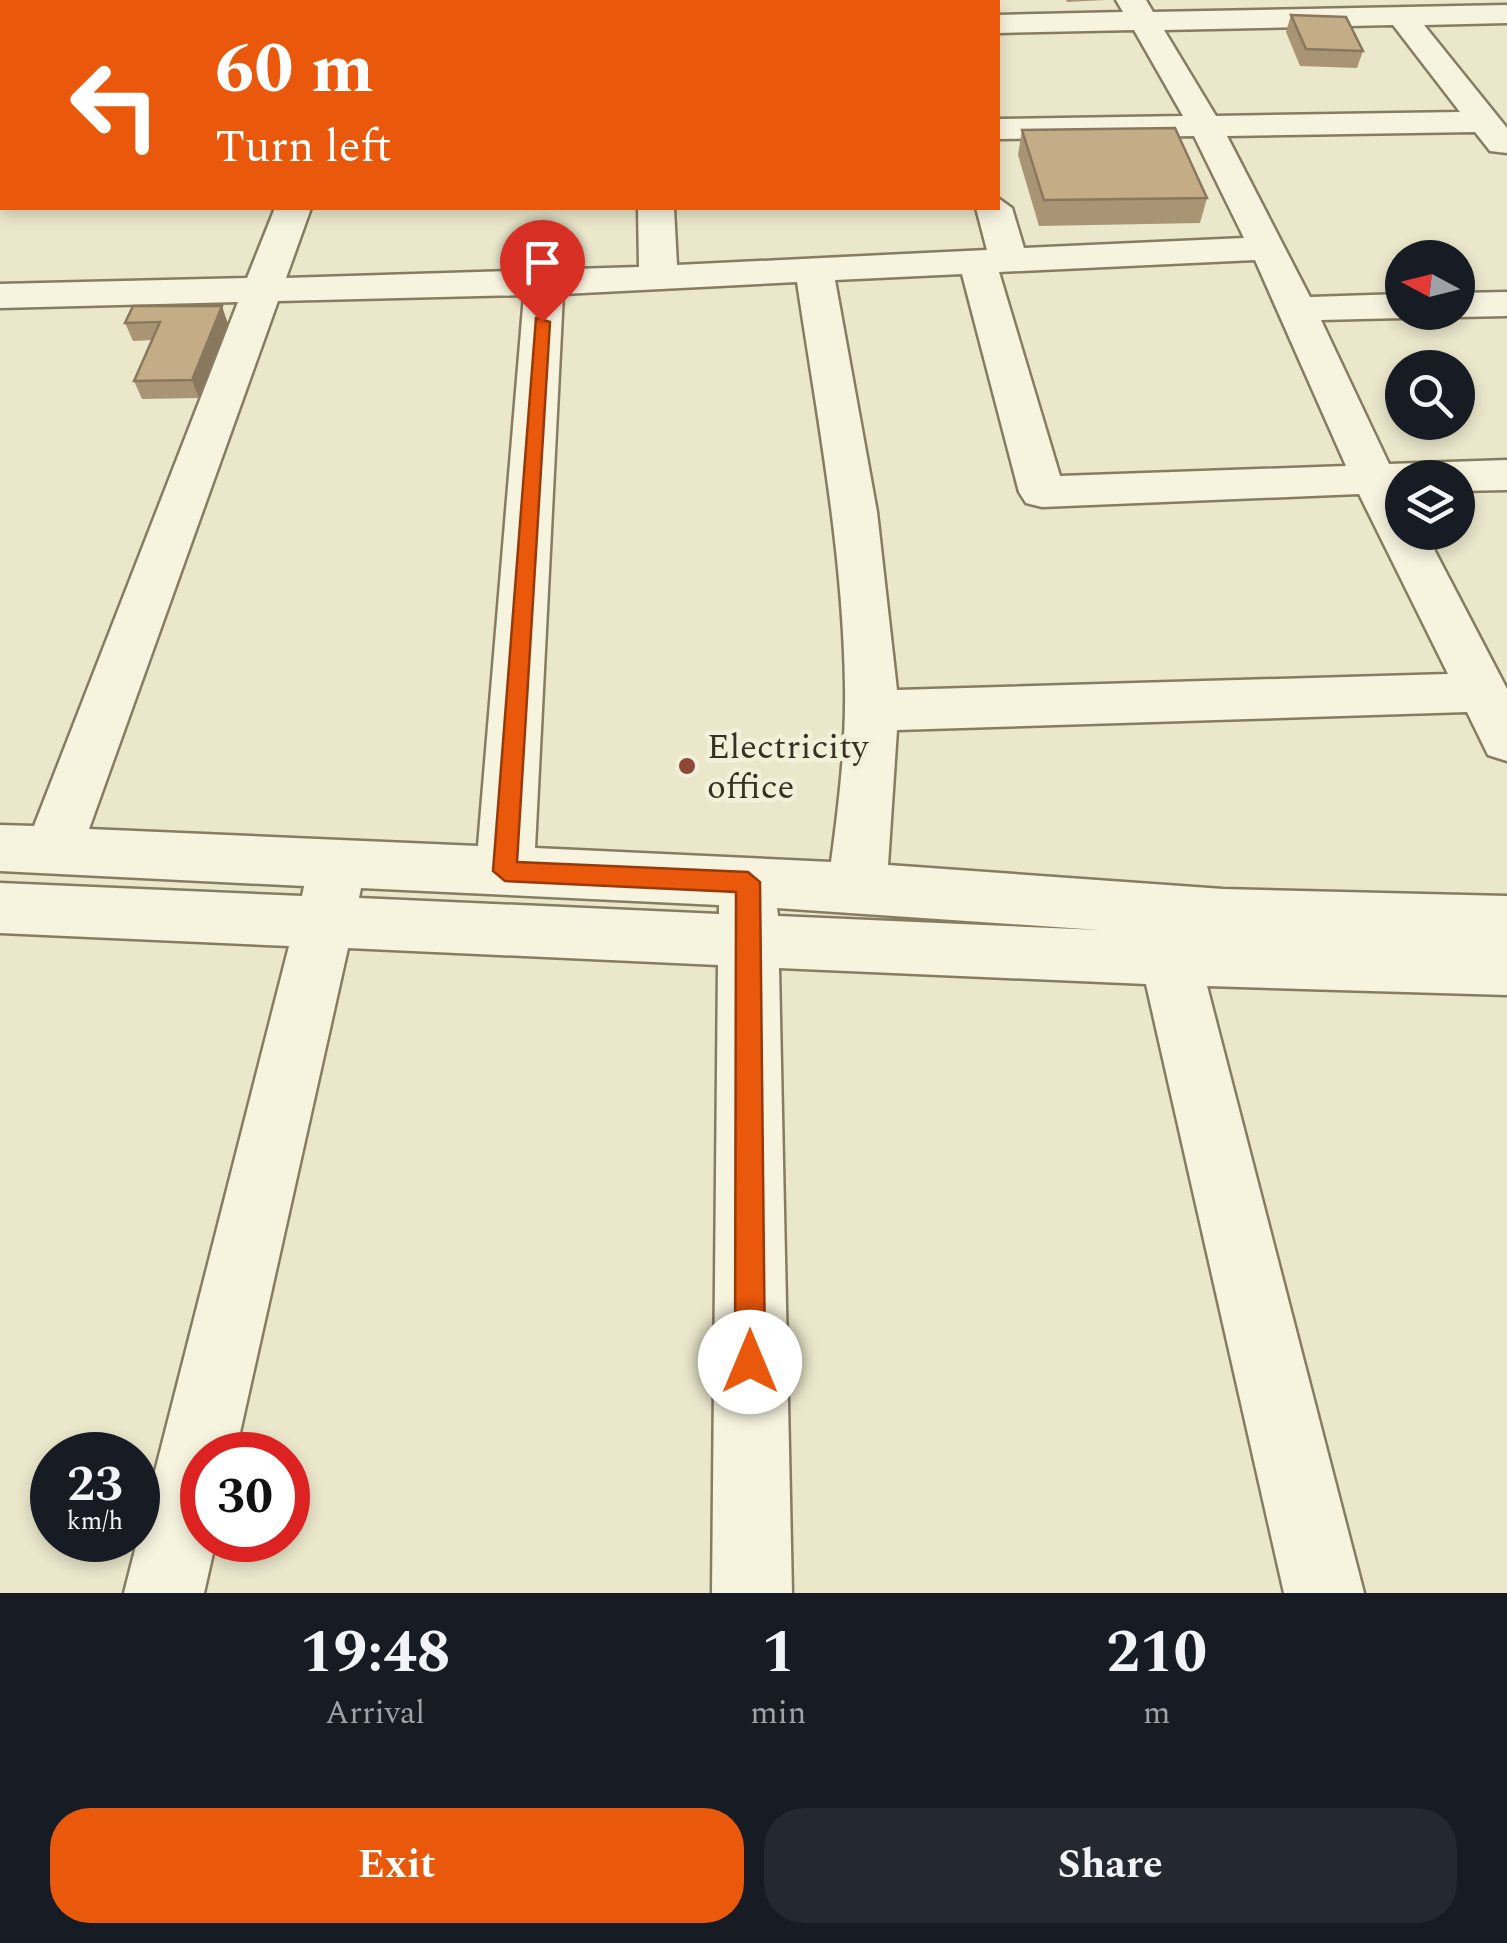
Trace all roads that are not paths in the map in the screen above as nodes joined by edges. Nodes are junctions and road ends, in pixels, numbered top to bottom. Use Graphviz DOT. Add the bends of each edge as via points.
graph roads {
  1 [pos="1360,9"];
  2 [pos="1138,11"];
  3 [pos="1507,14"];
  4 [pos="1402,17"];
  5 [pos="1000,24"];
  6 [pos="1488,109"];
  7 [pos="1204,124"];
  8 [pos="1000,129"];
  9 [pos="1507,150"];
  10 [pos="292,210"];
  11 [pos="656,210"];
  12 [pos="994,210"];
  13 [pos="1268,248"];
  14 [pos="992,260"];
  15 [pos="814,268"];
  16 [pos="658,276"];
  17 [pos="544,282"];
  18 [pos="262,290"];
  19 [pos="0,296"];
  20 [pos="1507,304"];
  21 [pos="1475,305"];
  22 [pos="1385,306"];
  23 [pos="1296,309"];
  24 [pos="1385,473"];
  25 [pos="1507,475"];
  26 [pos="1475,476"];
  27 [pos="1385,479"];
  28 [pos="1420,550"];
  29 [pos="1483,692"];
  30 [pos="870,711"];
  31 [pos="1507,740"];
  32 [pos="26,849"];
  33 [pos="505,871"];
  34 [pos="858,888"];
  35 [pos="331,893"];
  36 [pos="0,908"];
  37 [pos="748,910"];
  38 [pos="1507,921"];
  39 [pos="1170,959"];
  40 [pos="1507,968"];
  41 [pos="164,1593"];
  42 [pos="752,1593"];
  43 [pos="1324,1593"];
  1 -- 2 [label="street"];
  1 -- 4 [label="street"];
  2 -- 5 [label="street"];
  2 -- 7 [label="street"];
  3 -- 4 [label="street"];
  4 -- 6 [label="street"];
  6 -- 7 [label="street"];
  6 -- 9 [label="street"];
  7 -- 8 [label="street"];
  7 -- 13 [label="street"];
  10 -- 18 [label="street"];
  11 -- 16 [label="street"];
  12 -- 14 [label="street"];
  13 -- 14 [label="street"];
  13 -- 23 [label="street"];
  14 -- 15 [label="street"];
  14 -- 27 [label="street" via="1042,492"];
  15 -- 16 [label="street"];
  15 -- 30 [label="street" via="854,509"];
  16 -- 17 [label="street"];
  17 -- 18 [label="street"];
  17 -- 33 [label="street"];
  18 -- 19 [label="street"];
  18 -- 32 [label="street"];
  20 -- 21 [label="street"];
  22 -- 23 [label="street"];
  23 -- 24 [label="street"];
  25 -- 26 [label="street"];
  28 -- 29 [label="street"];
  29 -- 30 [label="street"];
  29 -- 31 [label="street"];
  30 -- 34 [label="street"];
  32 -- 35 [label="street"];
  33 -- 35 [label="street"];
  33 -- 37 [label="street"];
  34 -- 37 [label="street"];
  34 -- 38 [label="street" via="1223,914"];
  35 -- 36 [label="street"];
  35 -- 37 [label="street"];
  35 -- 41 [label="street"];
  37 -- 39 [label="street"];
  37 -- 42 [label="street"];
  39 -- 40 [label="street"];
  39 -- 43 [label="street"];
}
